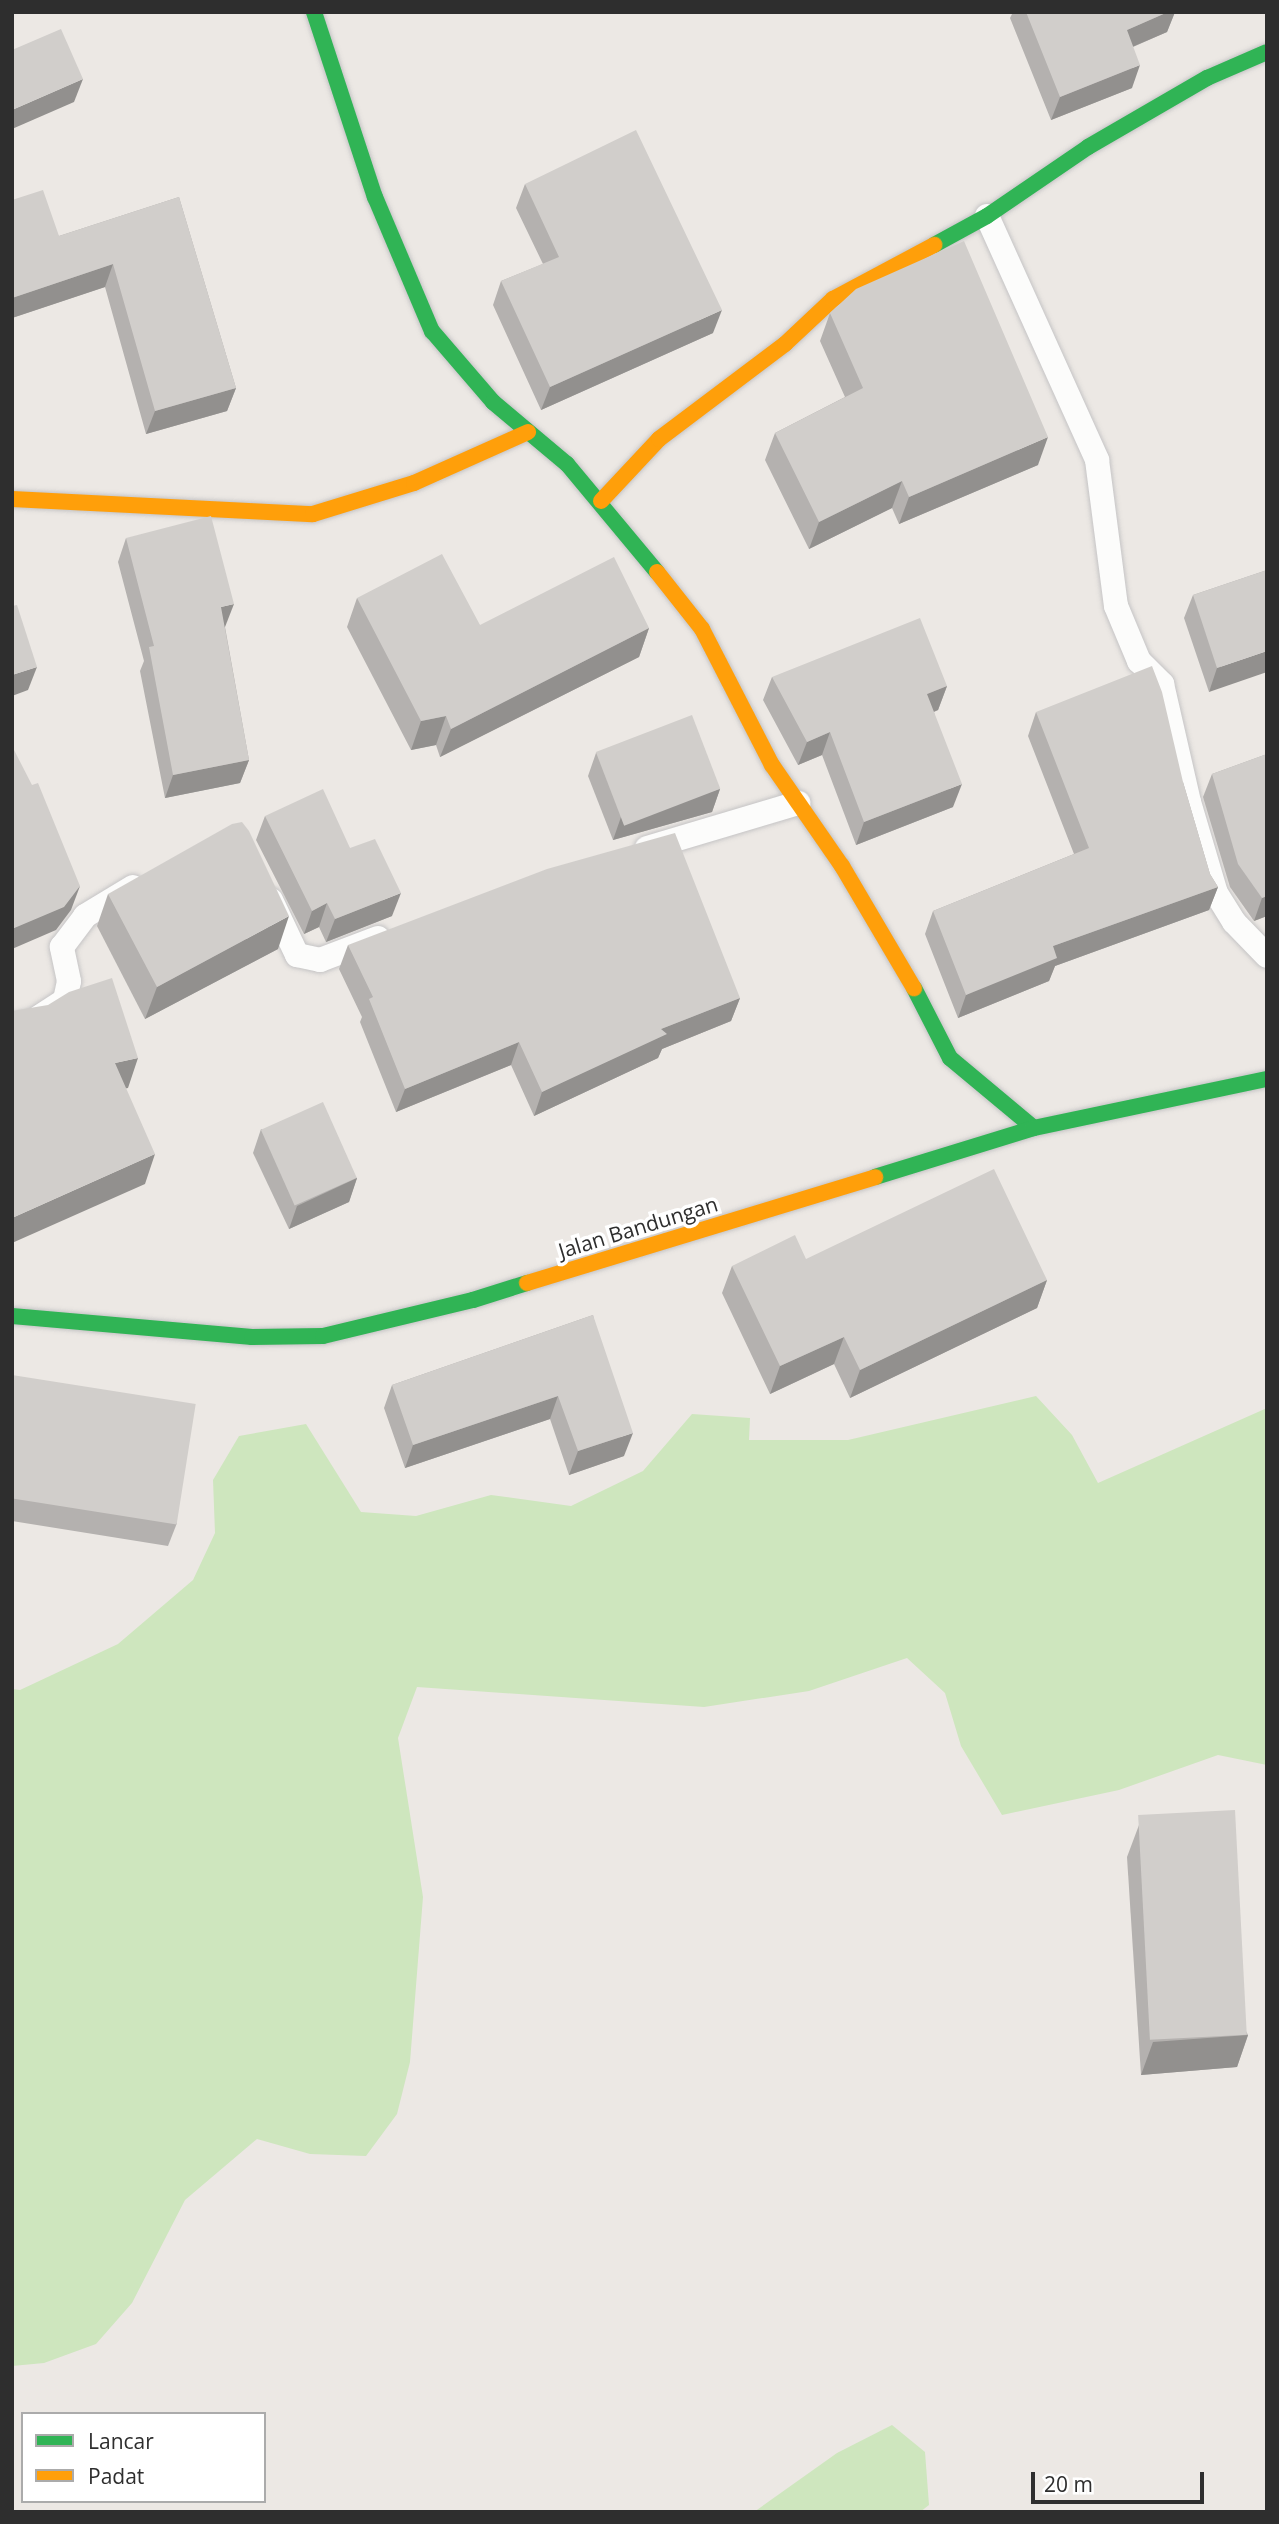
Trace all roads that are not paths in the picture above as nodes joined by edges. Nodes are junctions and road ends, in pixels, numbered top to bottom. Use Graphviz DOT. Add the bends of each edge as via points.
graph roads {
  1 [pos="314,12"];
  2 [pos="1267,52"];
  3 [pos="988,216"];
  4 [pos="528,432"];
  5 [pos="12,499"];
  6 [pos="601,501"];
  7 [pos="798,803"];
  8 [pos="621,855"];
  9 [pos="153,876"];
  10 [pos="262,880"];
  11 [pos="396,931"];
  12 [pos="1267,956"];
  13 [pos="12,1026"];
  14 [pos="1267,1079"];
  15 [pos="1034,1128"];
  16 [pos="12,1316"];
  1 -- 4 [label="street" via="375,197 432,331 493,402"];
  2 -- 3 [label="street" via="1207,78 1088,147"];
  3 -- 6 [label="street" via="833,299 785,344 659,439"];
  3 -- 12 [label="lane" via="1097,460 1116,606 1139,661 1162,684 1216,893 1234,922"];
  4 -- 5 [label="street" via="414,483 313,514"];
  4 -- 6 [label="street" via="567,464"];
  6 -- 7 [label="street" via="702,629 747,722"];
  7 -- 8 [label="lane"];
  7 -- 15 [label="street" via="902,966 950,1058"];
  9 -- 13 [label="lane" via="85,916 62,947 69,981 65,1000 33,1021"];
  10 -- 11 [label="lane" via="297,955 320,960"];
  14 -- 15 [label="street, Jalan Bandungan"];
  15 -- 16 [label="street, Jalan Bandungan" via="473,1300 323,1336 252,1337"];
}
